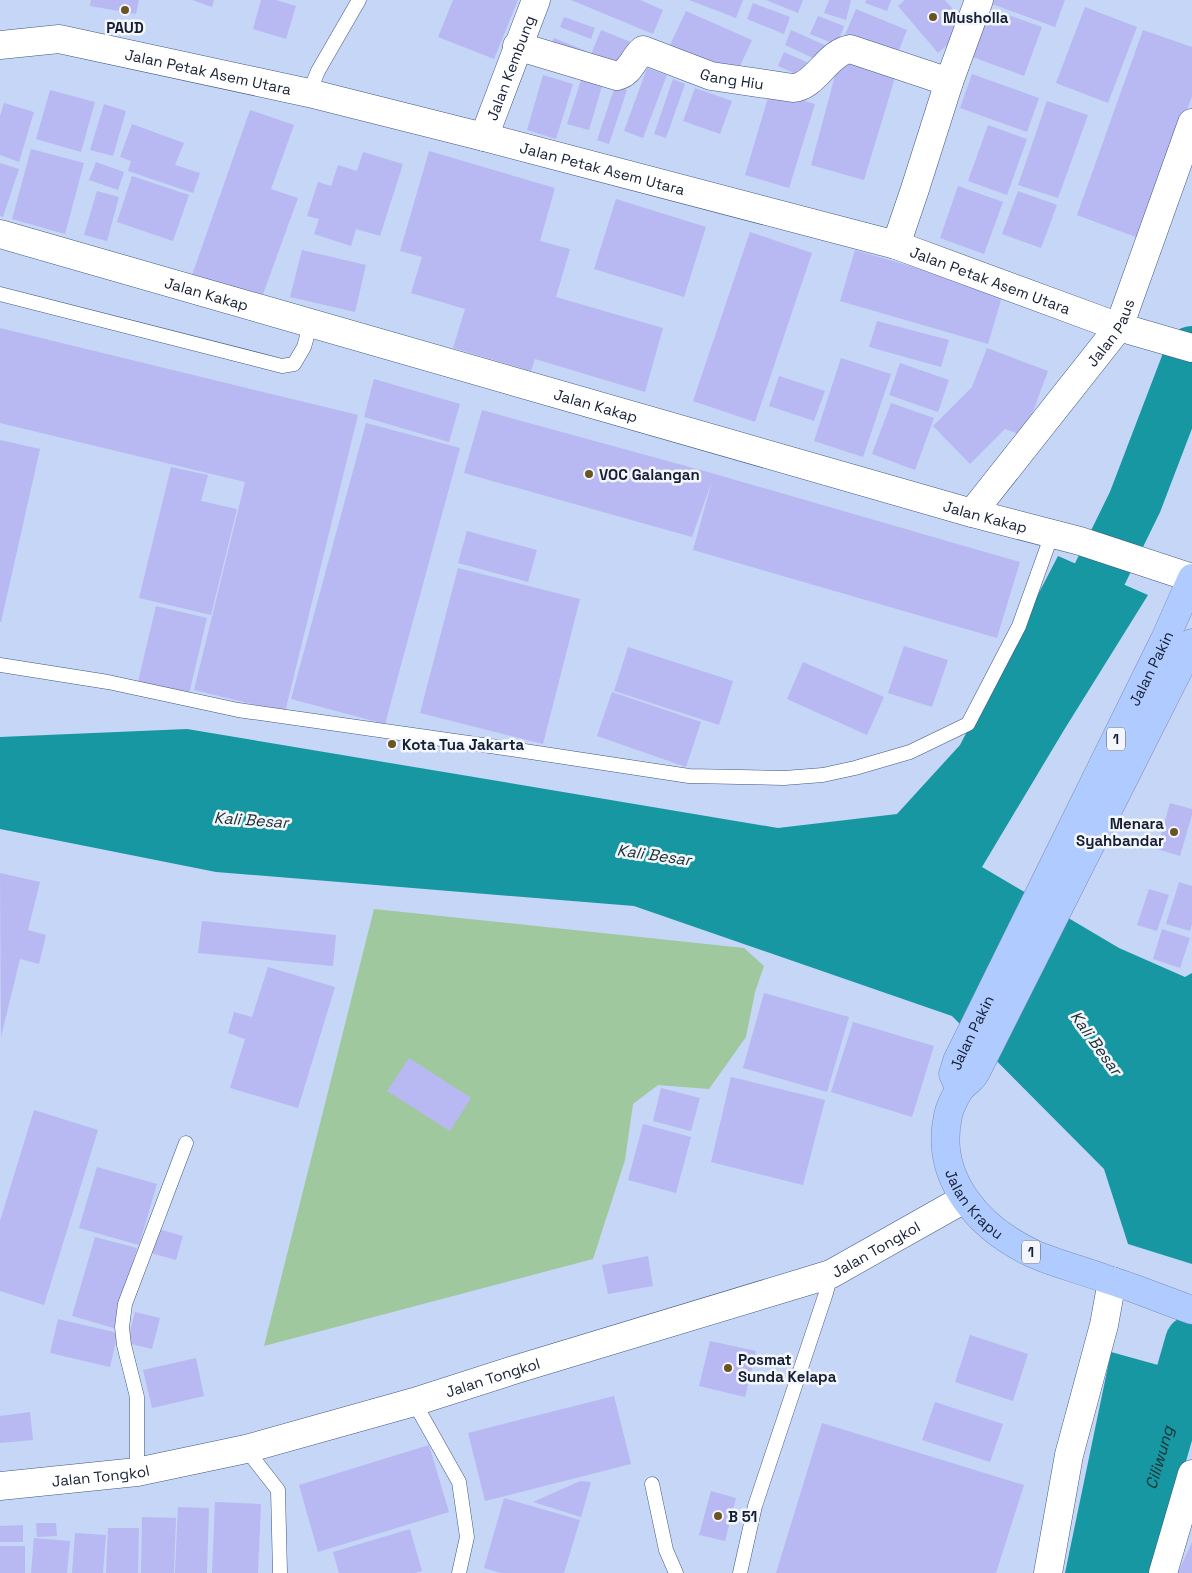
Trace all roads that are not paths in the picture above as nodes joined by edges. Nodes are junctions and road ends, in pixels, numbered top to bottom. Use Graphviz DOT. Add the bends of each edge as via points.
graph roads {
  1 [pos="359,0"];
  2 [pos="536,0"];
  3 [pos="979,0"];
  4 [pos="0,45"];
  5 [pos="517,46"];
  6 [pos="949,82"];
  7 [pos="309,93"];
  8 [pos="1192,123"];
  9 [pos="484,137"];
  10 [pos="0,234"];
  11 [pos="896,245"];
  12 [pos="0,294"];
  13 [pos="311,322"];
  14 [pos="1119,327"];
  15 [pos="1192,348"];
  16 [pos="972,513"];
  17 [pos="1052,534"];
  18 [pos="1188,577"];
  19 [pos="1191,649"];
  20 [pos="0,665"];
  21 [pos="1049,904"];
  22 [pos="965,1074"];
  23 [pos="186,1143"];
  24 [pos="964,1199"];
  25 [pos="831,1274"];
  26 [pos="1120,1284"];
  27 [pos="1192,1310"];
  28 [pos="414,1402"];
  29 [pos="246,1449"];
  30 [pos="137,1472"];
  31 [pos="1192,1474"];
  32 [pos="652,1484"];
  33 [pos="0,1486"];
  34 [pos="280,1573"];
  35 [pos="459,1573"];
  36 [pos="676,1573"];
  37 [pos="740,1573"];
  38 [pos="1048,1573"];
  39 [pos="1163,1573"];
  1 -- 7 [label="lane"];
  2 -- 5 [label="street, Jalan Kembung"];
  3 -- 6 [label="street"];
  4 -- 7 [label="street, Jalan Petak Asem Utara" via="59,39"];
  5 -- 6 [label="street, Gang Hiu" via="617,76 626,73 643,50 711,76 793,88 804,85 839,54 850,49"];
  5 -- 9 [label="street, Jalan Kembung"];
  6 -- 11 [label="street"];
  7 -- 9 [label="street, Jalan Petak Asem Utara"];
  8 -- 14 [label="street, Jalan Paus"];
  9 -- 11 [label="street, Jalan Petak Asem Utara"];
  10 -- 13 [label="street, Jalan Kakap"];
  11 -- 14 [label="street, Jalan Petak Asem Utara"];
  12 -- 13 [label="lane" via="282,366 294,364 300,356"];
  13 -- 16 [label="street, Jalan Kakap"];
  14 -- 15 [label="street, Jalan Petak Asem Utara"];
  14 -- 16 [label="street, Jalan Paus"];
  16 -- 17 [label="street, Jalan Kakap"];
  17 -- 18 [label="street, Jalan Kakap"];
  17 -- 20 [label="lane" via="1019,626 968,724 910,752 824,775 784,778 689,776 238,710 108,682"];
  18 -- 21 [label="highway, Jalan Pakin / 1" via="1165,639"];
  19 -- 21 [label="highway, Jalan Pakin / 1"];
  21 -- 22 [label="highway, Jalan Pakin / 1"];
  22 -- 24 [label="highway, Jalan Krapu / 1" via="948,1115 946,1143 951,1174"];
  23 -- 30 [label="lane" via="125,1304 124,1346 137,1397"];
  24 -- 25 [label="street, Jalan Tongkol"];
  24 -- 26 [label="highway, Jalan Krapu / 1" via="989,1225 1034,1254"];
  25 -- 28 [label="street, Jalan Tongkol"];
  25 -- 37 [label="lane" via="755,1506"];
  26 -- 27 [label="highway, Jalan Krapu / 1"];
  26 -- 38 [label="street" via="1104,1325 1069,1455"];
  28 -- 29 [label="street, Jalan Tongkol"];
  28 -- 35 [label="lane" via="459,1482 467,1537"];
  29 -- 30 [label="street, Jalan Tongkol"];
  29 -- 34 [label="lane" via="278,1490"];
  30 -- 33 [label="street, Jalan Tongkol"];
  31 -- 39 [label="street"];
  32 -- 36 [label="lane" via="666,1550"];
}
